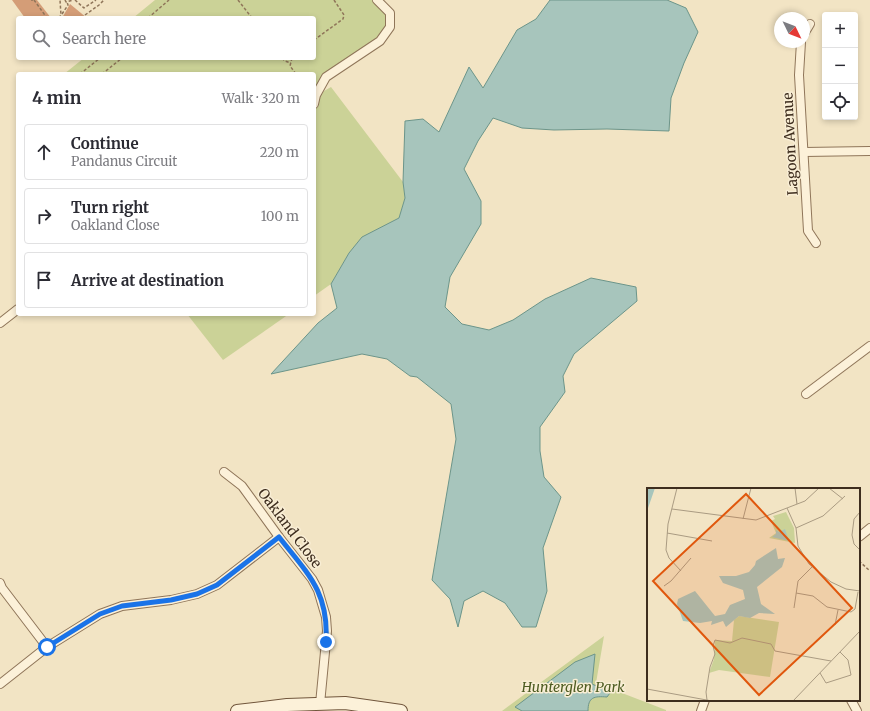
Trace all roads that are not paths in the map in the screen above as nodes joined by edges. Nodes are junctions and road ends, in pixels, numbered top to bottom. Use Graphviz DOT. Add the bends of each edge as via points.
graph roads {
  1 [pos="377,0"];
  2 [pos="801,48"];
  3 [pos="316,95"];
  4 [pos="870,151"];
  5 [pos="804,152"];
  6 [pos="816,243"];
  7 [pos="16,311"];
  8 [pos="0,323"];
  9 [pos="870,346"];
  10 [pos="806,394"];
  11 [pos="224,472"];
  12 [pos="870,528"];
  13 [pos="860,536"];
  14 [pos="279,537"];
  15 [pos="0,583"];
  16 [pos="47,647"];
  17 [pos="0,684"];
  18 [pos="705,701"];
  19 [pos="852,701"];
  20 [pos="320,704"];
  21 [pos="237,711"];
  22 [pos="401,711"];
  23 [pos="701,711"];
  24 [pos="857,711"];
  1 -- 3 [label="street" via="390,13 390,27 380,41 326,78"];
  2 -- 5 [label="street, Lagoon Avenue" via="799,75"];
  4 -- 5 [label="street"];
  5 -- 6 [label="street, Lagoon Avenue" via="808,231"];
  7 -- 8 [label="street"];
  9 -- 10 [label="street"];
  11 -- 14 [label="street, Oakland Close" via="242,486"];
  12 -- 13 [label="street"];
  14 -- 16 [label="street" via="217,585 197,594 122,606 100,614"];
  14 -- 20 [label="street, Oakland Close" via="312,579 323,603 327,631"];
  15 -- 16 [label="street"];
  16 -- 17 [label="street"];
  18 -- 23 [label="street"];
  19 -- 24 [label="street"];
  20 -- 21 [label="street"];
  20 -- 22 [label="street" via="345,703"];
}
